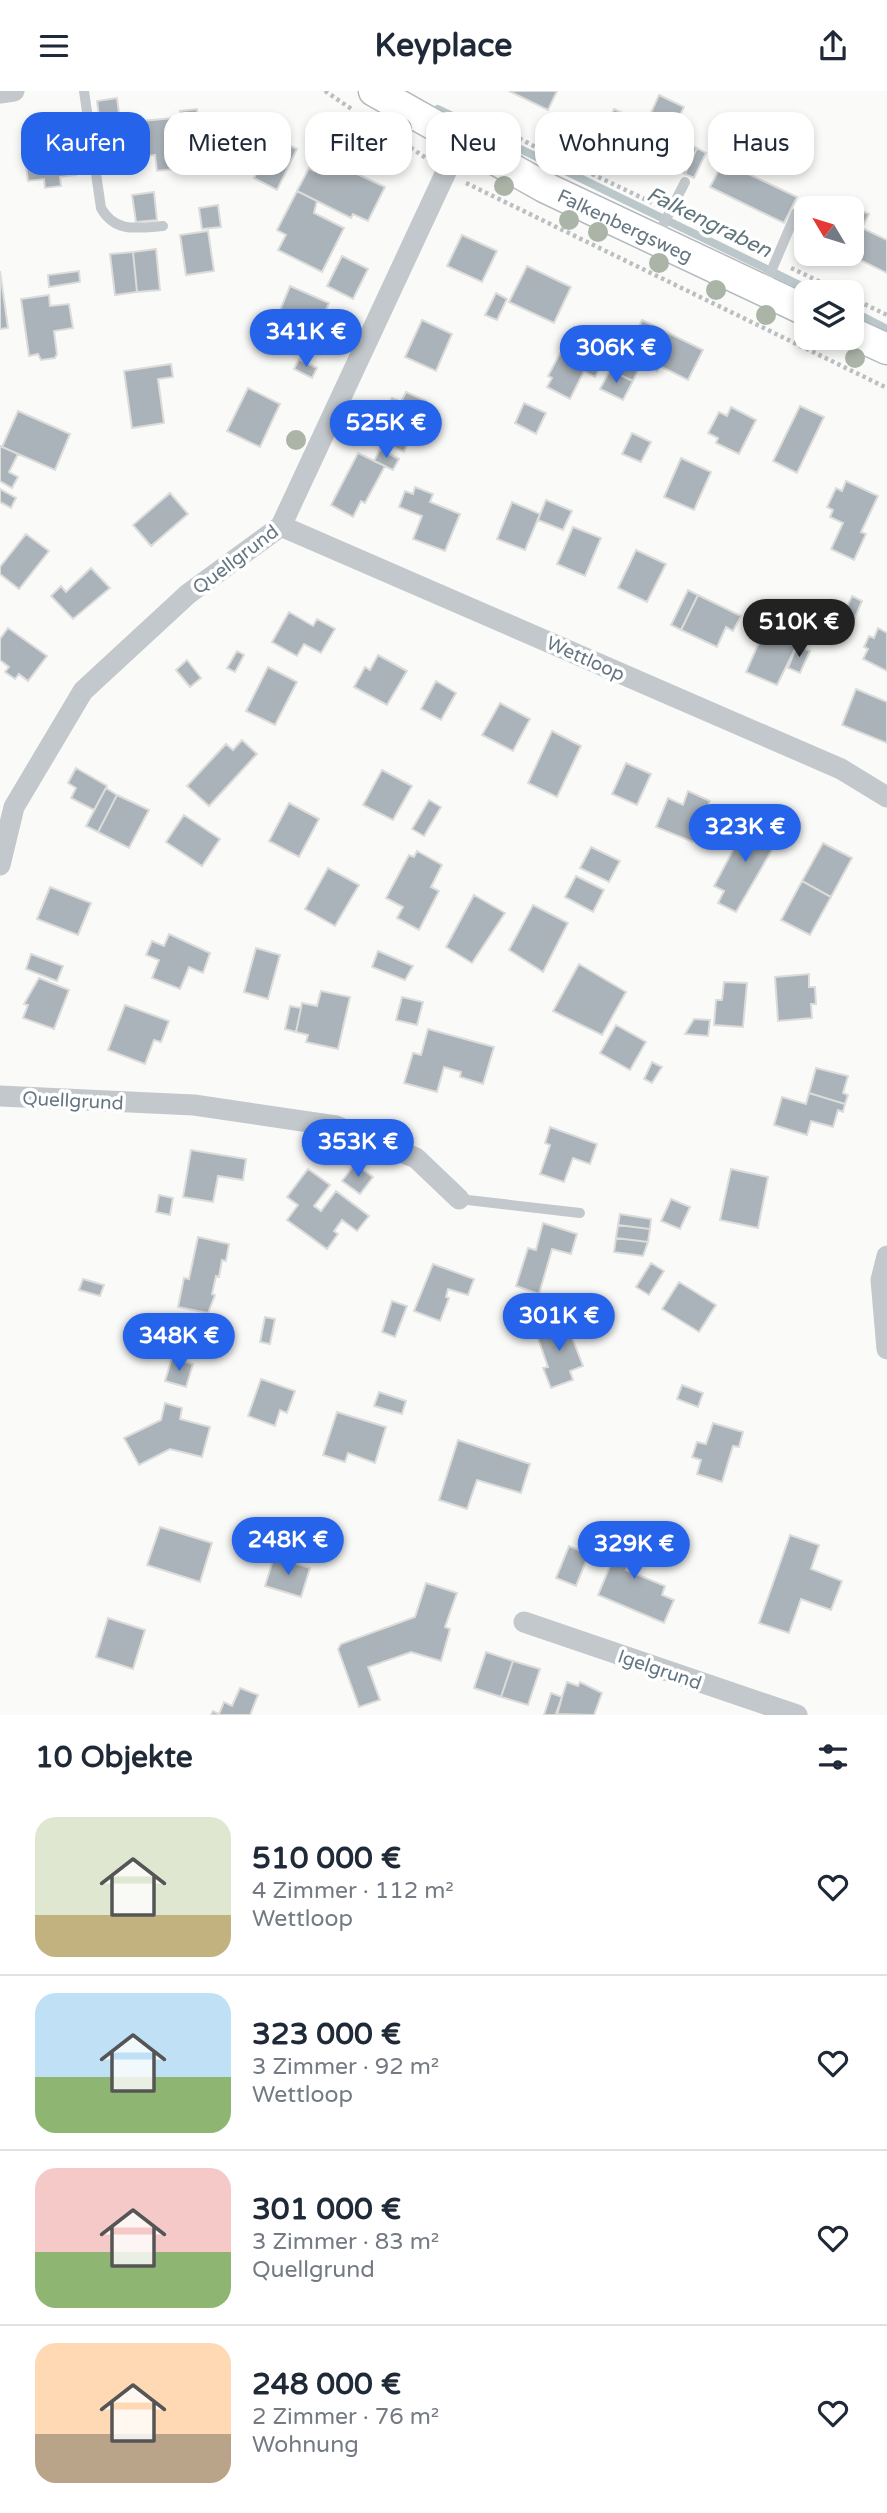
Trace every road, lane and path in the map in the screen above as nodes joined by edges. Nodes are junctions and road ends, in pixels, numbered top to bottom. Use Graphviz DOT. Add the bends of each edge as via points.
graph roads {
  1 [pos="14,91"];
  2 [pos="84,91"];
  3 [pos="375,91"];
  4 [pos="0,93"];
  5 [pos="426,122"];
  6 [pos="521,145"];
  7 [pos="535,156"];
  8 [pos="445,175"];
  9 [pos="562,175"];
  10 [pos="562,175"];
  11 [pos="685,182"];
  12 [pos="794,218"];
  13 [pos="664,224"];
  14 [pos="163,226"];
  15 [pos="771,274"];
  16 [pos="794,280"];
  17 [pos="794,298"];
  18 [pos="864,303"];
  19 [pos="887,314"];
  20 [pos="864,336"];
  21 [pos="885,342"];
  22 [pos="281,526"];
  23 [pos="887,797"];
  24 [pos="0,865"];
  25 [pos="0,1096"];
  26 [pos="459,1199"];
  27 [pos="580,1213"];
  28 [pos="887,1256"];
  29 [pos="887,1349"];
  30 [pos="524,1622"];
  31 [pos="797,1715"];
  1 -- 4 [label="street"];
  2 -- 14 [label="lane" via="100,208 108,221 128,228"];
  3 -- 5 [label="street, Falkenbergsweg"];
  6 -- 7 [label="path"];
  8 -- 22 [label="street, Quellgrund"];
  9 -- 13 [label="street, Falkenbergsweg"];
  10 -- 13 [label="path"];
  11 -- 13 [label="lane"];
  12 -- 15 [label="lane"];
  13 -- 15 [label="street, Falkenbergsweg"];
  13 -- 15 [label="path"];
  15 -- 16 [label="path"];
  15 -- 17 [label="street, Falkenbergsweg"];
  18 -- 19 [label="path"];
  20 -- 21 [label="street"];
  22 -- 23 [label="street, Wettloop" via="841,769"];
  22 -- 24 [label="street, Quellgrund" via="188,594 83,691 14,807"];
  25 -- 26 [label="street, Quellgrund" via="194,1105 337,1126 416,1158"];
  26 -- 27 [label="lane"];
  28 -- 29 [label="street" via="881,1280"];
  30 -- 31 [label="street, Igelgrund"];
}
